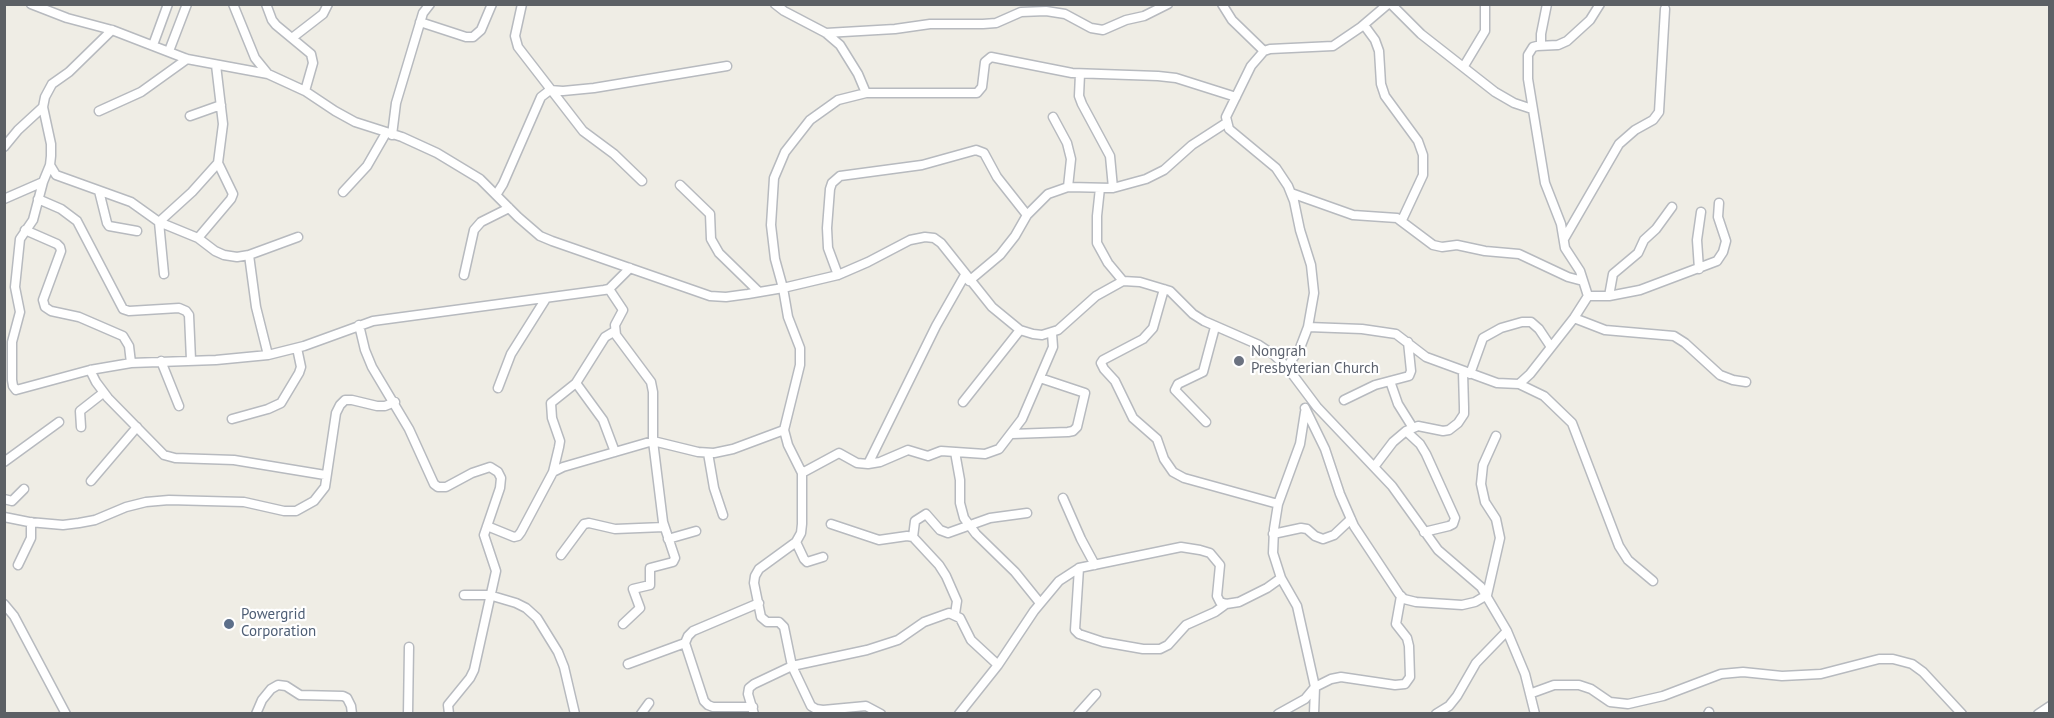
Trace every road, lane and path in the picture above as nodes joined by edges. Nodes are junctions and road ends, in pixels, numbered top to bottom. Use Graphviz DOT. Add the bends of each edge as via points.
graph roads {
  1 [pos="31,4"];
  2 [pos="168,4"];
  3 [pos="187,4"];
  4 [pos="233,4"];
  5 [pos="266,4"];
  6 [pos="328,4"];
  7 [pos="430,4"];
  8 [pos="492,4"];
  9 [pos="522,4"];
  10 [pos="775,4"];
  11 [pos="1168,4"];
  12 [pos="1222,4"];
  13 [pos="1389,4"];
  14 [pos="1485,4"];
  15 [pos="1547,4"];
  16 [pos="1600,4"];
  17 [pos="1665,9"];
  18 [pos="420,22"];
  19 [pos="1364,25"];
  20 [pos="112,30"];
  21 [pos="826,33"];
  22 [pos="292,38"];
  23 [pos="153,45"];
  24 [pos="1541,45"];
  25 [pos="169,51"];
  26 [pos="1264,51"];
  27 [pos="187,59"];
  28 [pos="216,65"];
  29 [pos="727,66"];
  30 [pos="1464,66"];
  31 [pos="268,74"];
  32 [pos="1080,74"];
  33 [pos="550,90"];
  34 [pos="305,91"];
  35 [pos="866,93"];
  36 [pos="1236,97"];
  37 [pos="221,105"];
  38 [pos="43,107"];
  39 [pos="1532,108"];
  40 [pos="99,111"];
  41 [pos="190,116"];
  42 [pos="1053,117"];
  43 [pos="1226,123"];
  44 [pos="389,134"];
  45 [pos="4,147"];
  46 [pos="218,163"];
  47 [pos="50,165"];
  48 [pos="642,181"];
  49 [pos="43,182"];
  50 [pos="680,185"];
  51 [pos="1068,187"];
  52 [pos="1100,188"];
  53 [pos="1113,188"];
  54 [pos="99,191"];
  55 [pos="343,192"];
  56 [pos="1291,193"];
  57 [pos="496,195"];
  58 [pos="4,199"];
  59 [pos="39,199"];
  60 [pos="1719,203"];
  61 [pos="1672,207"];
  62 [pos="509,208"];
  63 [pos="1701,212"];
  64 [pos="1027,215"];
  65 [pos="1402,220"];
  66 [pos="159,222"];
  67 [pos="25,230"];
  68 [pos="137,231"];
  69 [pos="298,237"];
  70 [pos="198,238"];
  71 [pos="1564,240"];
  72 [pos="249,255"];
  73 [pos="630,268"];
  74 [pos="1698,269"];
  75 [pos="164,274"];
  76 [pos="464,275"];
  77 [pos="838,275"];
  78 [pos="967,278"];
  79 [pos="1123,281"];
  80 [pos="1583,281"];
  81 [pos="783,288"];
  82 [pos="609,289"];
  83 [pos="1164,289"];
  84 [pos="759,292"];
  85 [pos="1588,296"];
  86 [pos="1609,296"];
  87 [pos="545,300"];
  88 [pos="1574,318"];
  89 [pos="359,325"];
  90 [pos="1215,327"];
  91 [pos="1308,327"];
  92 [pos="1020,330"];
  93 [pos="615,332"];
  94 [pos="1052,333"];
  95 [pos="1408,342"];
  96 [pos="1551,347"];
  97 [pos="297,348"];
  98 [pos="268,355"];
  99 [pos="191,360"];
  100 [pos="161,361"];
  101 [pos="131,363"];
  102 [pos="1287,367"];
  103 [pos="90,369"];
  104 [pos="1466,373"];
  105 [pos="1040,378"];
  106 [pos="1390,381"];
  107 [pos="576,382"];
  108 [pos="1746,382"];
  109 [pos="1519,384"];
  110 [pos="498,388"];
  111 [pos="1304,392"];
  112 [pos="104,393"];
  113 [pos="1344,400"];
  114 [pos="395,402"];
  115 [pos="963,402"];
  116 [pos="179,406"];
  117 [pos="1305,408"];
  118 [pos="232,419"];
  119 [pos="59,422"];
  120 [pos="1206,422"];
  121 [pos="81,427"];
  122 [pos="137,428"];
  123 [pos="1409,429"];
  124 [pos="784,430"];
  125 [pos="1012,434"];
  126 [pos="1496,435"];
  127 [pos="653,441"];
  128 [pos="615,452"];
  129 [pos="955,452"];
  130 [pos="708,453"];
  131 [pos="4,462"];
  132 [pos="868,464"];
  133 [pos="1374,467"];
  134 [pos="553,472"];
  135 [pos="802,473"];
  136 [pos="325,475"];
  137 [pos="91,481"];
  138 [pos="24,489"];
  139 [pos="1063,498"];
  140 [pos="4,499"];
  141 [pos="1278,504"];
  142 [pos="1027,513"];
  143 [pos="723,515"];
  144 [pos="4,517"];
  145 [pos="1351,519"];
  146 [pos="31,522"];
  147 [pos="831,524"];
  148 [pos="487,526"];
  149 [pos="969,526"];
  150 [pos="664,527"];
  151 [pos="696,531"];
  152 [pos="1424,532"];
  153 [pos="1273,534"];
  154 [pos="913,537"];
  155 [pos="668,539"];
  156 [pos="796,542"];
  157 [pos="561,555"];
  158 [pos="823,557"];
  159 [pos="18,565"];
  160 [pos="1095,565"];
  161 [pos="1079,568"];
  162 [pos="1281,578"];
  163 [pos="1653,580"];
  164 [pos="464,595"];
  165 [pos="489,595"];
  166 [pos="1487,595"];
  167 [pos="1401,596"];
  168 [pos="759,603"];
  169 [pos="1040,603"];
  170 [pos="4,604"];
  171 [pos="1226,604"];
  172 [pos="955,614"];
  173 [pos="623,624"];
  174 [pos="1507,631"];
  175 [pos="685,643"];
  176 [pos="409,647"];
  177 [pos="628,664"];
  178 [pos="998,665"];
  179 [pos="792,666"];
  180 [pos="1315,687"];
  181 [pos="1532,693"];
  182 [pos="1096,694"];
  183 [pos="649,703"];
  184 [pos="2049,706"];
  185 [pos="753,710"];
  186 [pos="354,713"];
  187 [pos="66,714"];
  188 [pos="256,714"];
  189 [pos="408,714"];
  190 [pos="449,714"];
  191 [pos="575,714"];
  192 [pos="641,714"];
  193 [pos="881,714"];
  194 [pos="959,714"];
  195 [pos="1078,714"];
  196 [pos="1278,714"];
  197 [pos="1314,714"];
  198 [pos="1436,714"];
  199 [pos="1535,714"];
  200 [pos="1962,714"];
  201 [pos="2038,714"];
  1 -- 20 [label="street"];
  2 -- 23 [label="street"];
  3 -- 25 [label="street"];
  4 -- 31 [label="street" via="255,58"];
  5 -- 22 [label="street" via="272,20"];
  6 -- 22 [label="street" via="323,14"];
  7 -- 18 [label="street"];
  8 -- 18 [label="street" via="481,30 473,37"];
  9 -- 33 [label="street" via="515,41"];
  10 -- 21 [label="street"];
  11 -- 21 [label="street" via="1102,30 1065,14 1046,11 1021,12 996,23"];
  12 -- 26 [label="street" via="1232,20"];
  13 -- 19 [label="street"];
  13 -- 30 [label="street"];
  14 -- 30 [label="street" via="1485,31"];
  15 -- 24 [label="street"];
  16 -- 24 [label="street" via="1584,27 1563,44"];
  17 -- 71 [label="street" via="1659,112 1619,144"];
  18 -- 44 [label="street"];
  19 -- 26 [label="street" via="1333,46"];
  19 -- 65 [label="street" via="1379,51 1385,96 1418,141 1423,155 1423,175"];
  20 -- 23 [label="street"];
  20 -- 38 [label="street" via="52,84"];
  21 -- 35 [label="street" via="847,54"];
  22 -- 34 [label="street" via="311,54 313,63"];
  23 -- 25 [label="street"];
  24 -- 39 [label="street" via="1533,47 1526,66"];
  25 -- 27 [label="street"];
  26 -- 36 [label="street" via="1251,66"];
  27 -- 28 [label="street"];
  27 -- 40 [label="street" via="141,92"];
  28 -- 31 [label="street"];
  28 -- 37 [label="street"];
  29 -- 33 [label="street" via="594,88"];
  30 -- 39 [label="street" via="1506,99"];
  31 -- 34 [label="street"];
  32 -- 35 [label="street" via="991,57 985,62 982,87 977,93"];
  32 -- 36 [label="street" via="1167,77"];
  32 -- 53 [label="street" via="1079,96 1110,156"];
  33 -- 48 [label="street" via="583,132"];
  33 -- 57 [label="street" via="541,98"];
  34 -- 44 [label="street" via="345,117"];
  35 -- 81 [label="street" via="838,100 817,114 780,160 774,178 771,225"];
  36 -- 43 [label="street"];
  37 -- 41 [label="street"];
  37 -- 46 [label="street"];
  38 -- 45 [label="street"];
  38 -- 47 [label="street" via="51,144"];
  39 -- 71 [label="street" via="1545,183"];
  42 -- 51 [label="street" via="1071,159"];
  43 -- 53 [label="street" via="1156,174"];
  43 -- 56 [label="street" via="1234,135 1276,168"];
  44 -- 55 [label="street"];
  44 -- 57 [label="street" via="425,146 480,179"];
  46 -- 66 [label="street"];
  46 -- 70 [label="street" via="232,197"];
  47 -- 49 [label="street"];
  47 -- 54 [label="street" via="56,175"];
  49 -- 58 [label="street"];
  49 -- 59 [label="street"];
  50 -- 84 [label="street" via="710,214 711,239 719,253"];
  51 -- 52 [label="street"];
  51 -- 64 [label="street" via="1048,194"];
  52 -- 53 [label="street"];
  52 -- 79 [label="street" via="1097,243"];
  54 -- 66 [label="street" via="131,202"];
  54 -- 68 [label="street" via="109,226"];
  56 -- 65 [label="street" via="1353,215"];
  56 -- 91 [label="street" via="1313,274"];
  57 -- 62 [label="street"];
  59 -- 67 [label="street" via="33,220"];
  59 -- 99 [label="street" via="77,221 123,309 186,310"];
  60 -- 74 [label="street" via="1718,217 1725,236 1723,252 1717,261"];
  61 -- 86 [label="street" via="1638,253 1613,274"];
  62 -- 73 [label="street" via="534,232 552,242"];
  62 -- 76 [label="street" via="481,222 474,230"];
  63 -- 74 [label="street"];
  64 -- 77 [label="street" via="984,153 976,150 922,165 840,176 830,189 827,228 828,248"];
  64 -- 78 [label="street" via="1000,255"];
  65 -- 80 [label="street" via="1433,245 1519,254"];
  66 -- 70 [label="street"];
  66 -- 75 [label="street"];
  67 -- 101 [label="street" via="60,247 43,300 45,307 123,336"];
  67 -- 103 [label="street" via="20,239 15,277 20,312 12,342 13,386 21,390"];
  69 -- 72 [label="street"];
  70 -- 72 [label="street" via="224,255"];
  71 -- 80 [label="street"];
  72 -- 98 [label="street"];
  73 -- 82 [label="street"];
  73 -- 84 [label="street" via="710,296"];
  74 -- 86 [label="street" via="1640,290"];
  77 -- 78 [label="street" via="910,240 925,237 941,243"];
  77 -- 81 [label="street"];
  78 -- 92 [label="street" via="992,308"];
  78 -- 132 [label="street" via="936,326"];
  79 -- 83 [label="street"];
  79 -- 94 [label="street" via="1096,296"];
  80 -- 85 [label="street"];
  81 -- 84 [label="street"];
  81 -- 124 [label="street" via="801,356"];
  82 -- 87 [label="street"];
  82 -- 93 [label="street" via="623,310"];
  83 -- 90 [label="street"];
  83 -- 141 [label="street" via="1153,328 1143,339 1103,360 1104,369 1115,381 1133,418 1157,439 1173,471"];
  85 -- 86 [label="street"];
  85 -- 88 [label="street"];
  87 -- 89 [label="street"];
  87 -- 110 [label="street" via="511,354"];
  88 -- 96 [label="street"];
  88 -- 108 [label="street" via="1605,330 1674,336 1720,375"];
  89 -- 97 [label="street"];
  89 -- 114 [label="street" via="372,367"];
  90 -- 102 [label="street" via="1266,349"];
  90 -- 120 [label="street" via="1203,372 1175,390"];
  91 -- 95 [label="street" via="1390,333"];
  91 -- 102 [label="street"];
  92 -- 94 [label="street"];
  92 -- 115 [label="street"];
  93 -- 107 [label="street" via="604,337"];
  93 -- 127 [label="street" via="651,382"];
  94 -- 105 [label="street" via="1053,347"];
  95 -- 104 [label="street" via="1426,357"];
  95 -- 106 [label="street" via="1411,374"];
  96 -- 104 [label="street" via="1532,322 1501,328 1483,338"];
  96 -- 109 [label="street"];
  97 -- 98 [label="street"];
  97 -- 118 [label="street" via="300,373 281,403"];
  98 -- 99 [label="street"];
  99 -- 100 [label="street"];
  100 -- 101 [label="street"];
  100 -- 116 [label="street"];
  101 -- 103 [label="street"];
  102 -- 111 [label="street"];
  103 -- 112 [label="street"];
  104 -- 109 [label="street" via="1497,383"];
  104 -- 123 [label="street" via="1464,414 1458,423 1443,431"];
  105 -- 125 [label="street"];
  105 -- 125 [label="street" via="1085,393 1077,427 1068,432"];
  106 -- 113 [label="street"];
  106 -- 123 [label="street"];
  107 -- 128 [label="street" via="603,420"];
  107 -- 134 [label="street" via="551,403 560,441"];
  109 -- 163 [label="street" via="1544,396 1572,423 1619,546 1628,560"];
  111 -- 117 [label="street"];
  111 -- 133 [label="street"];
  112 -- 121 [label="street" via="80,411"];
  112 -- 122 [label="street"];
  114 -- 136 [label="street" via="377,406 352,399 340,405"];
  114 -- 148 [label="street" via="438,487 484,469 498,472 500,488"];
  117 -- 141 [label="street" via="1300,444"];
  117 -- 145 [label="street"];
  119 -- 131 [label="street"];
  122 -- 136 [label="street" via="164,455 175,458 234,460"];
  122 -- 137 [label="street"];
  123 -- 133 [label="street"];
  123 -- 152 [label="street" via="1426,454 1455,518 1449,526"];
  124 -- 130 [label="street" via="733,449"];
  124 -- 135 [label="street"];
  125 -- 129 [label="street" via="990,453"];
  126 -- 166 [label="street" via="1483,465 1481,484 1500,538"];
  127 -- 128 [label="street"];
  127 -- 130 [label="street"];
  127 -- 150 [label="street"];
  128 -- 134 [label="street"];
  129 -- 132 [label="street" via="925,456 908,450"];
  129 -- 149 [label="street" via="961,512"];
  130 -- 143 [label="street"];
  132 -- 135 [label="street" via="839,453"];
  133 -- 152 [label="street"];
  134 -- 148 [label="street" via="518,536"];
  135 -- 156 [label="street" via="802,525"];
  136 -- 146 [label="street" via="322,492 296,511 244,502 170,500 136,505 79,524"];
  138 -- 140 [label="street" via="12,501"];
  139 -- 160 [label="street"];
  141 -- 153 [label="street"];
  142 -- 149 [label="street" via="998,516"];
  144 -- 146 [label="street"];
  145 -- 153 [label="street" via="1334,535 1323,539 1301,528"];
  145 -- 167 [label="street"];
  146 -- 159 [label="street" via="31,538"];
  147 -- 154 [label="street" via="879,540"];
  148 -- 165 [label="street" via="485,543 496,571"];
  149 -- 154 [label="street" via="944,532 926,514 915,521"];
  149 -- 169 [label="street"];
  150 -- 155 [label="street"];
  150 -- 157 [label="street" via="615,529 584,524"];
  151 -- 155 [label="street"];
  152 -- 166 [label="street"];
  153 -- 162 [label="street" via="1274,562"];
  154 -- 172 [label="street" via="946,576 957,601"];
  155 -- 173 [label="street" via="674,561 650,568 650,585 633,589 640,608"];
  156 -- 158 [label="street" via="807,562"];
  156 -- 168 [label="street" via="759,568 754,583"];
  160 -- 161 [label="street"];
  160 -- 171 [label="street" via="1181,547 1200,550 1220,565 1217,596"];
  161 -- 169 [label="street" via="1059,581"];
  161 -- 171 [label="street" via="1075,630 1103,642 1143,649 1165,648 1186,625"];
  162 -- 171 [label="street" via="1239,602"];
  162 -- 180 [label="street" via="1297,606"];
  164 -- 165 [label="street"];
  165 -- 190 [label="street" via="474,670 448,705"];
  165 -- 191 [label="street" via="516,603 537,618 564,667"];
  166 -- 167 [label="street" via="1468,604 1452,605"];
  166 -- 174 [label="street"];
  167 -- 180 [label="street" via="1396,624 1409,646 1410,677 1406,684 1341,677"];
  168 -- 175 [label="street" via="693,631"];
  168 -- 179 [label="street" via="764,620 782,624"];
  169 -- 178 [label="street"];
  170 -- 187 [label="street"];
  172 -- 178 [label="street" via="972,640"];
  172 -- 179 [label="street" via="924,622 898,640 867,650"];
  174 -- 181 [label="street"];
  174 -- 198 [label="street" via="1476,663 1453,702"];
  175 -- 177 [label="street"];
  175 -- 185 [label="street" via="708,705"];
  176 -- 189 [label="street"];
  178 -- 194 [label="street"];
  179 -- 185 [label="street" via="749,688"];
  179 -- 193 [label="street" via="807,701 816,709 866,706"];
  180 -- 196 [label="street" via="1305,699"];
  180 -- 197 [label="street"];
  181 -- 199 [label="street"];
  181 -- 200 [label="street" via="1554,685 1579,685 1610,702 1628,704 1663,696 1721,674 1821,674 1893,658 1923,672"];
  182 -- 195 [label="street"];
  183 -- 192 [label="street"];
  184 -- 201 [label="street"];
  186 -- 188 [label="street" via="343,696 300,695 278,685 262,700"];
}
